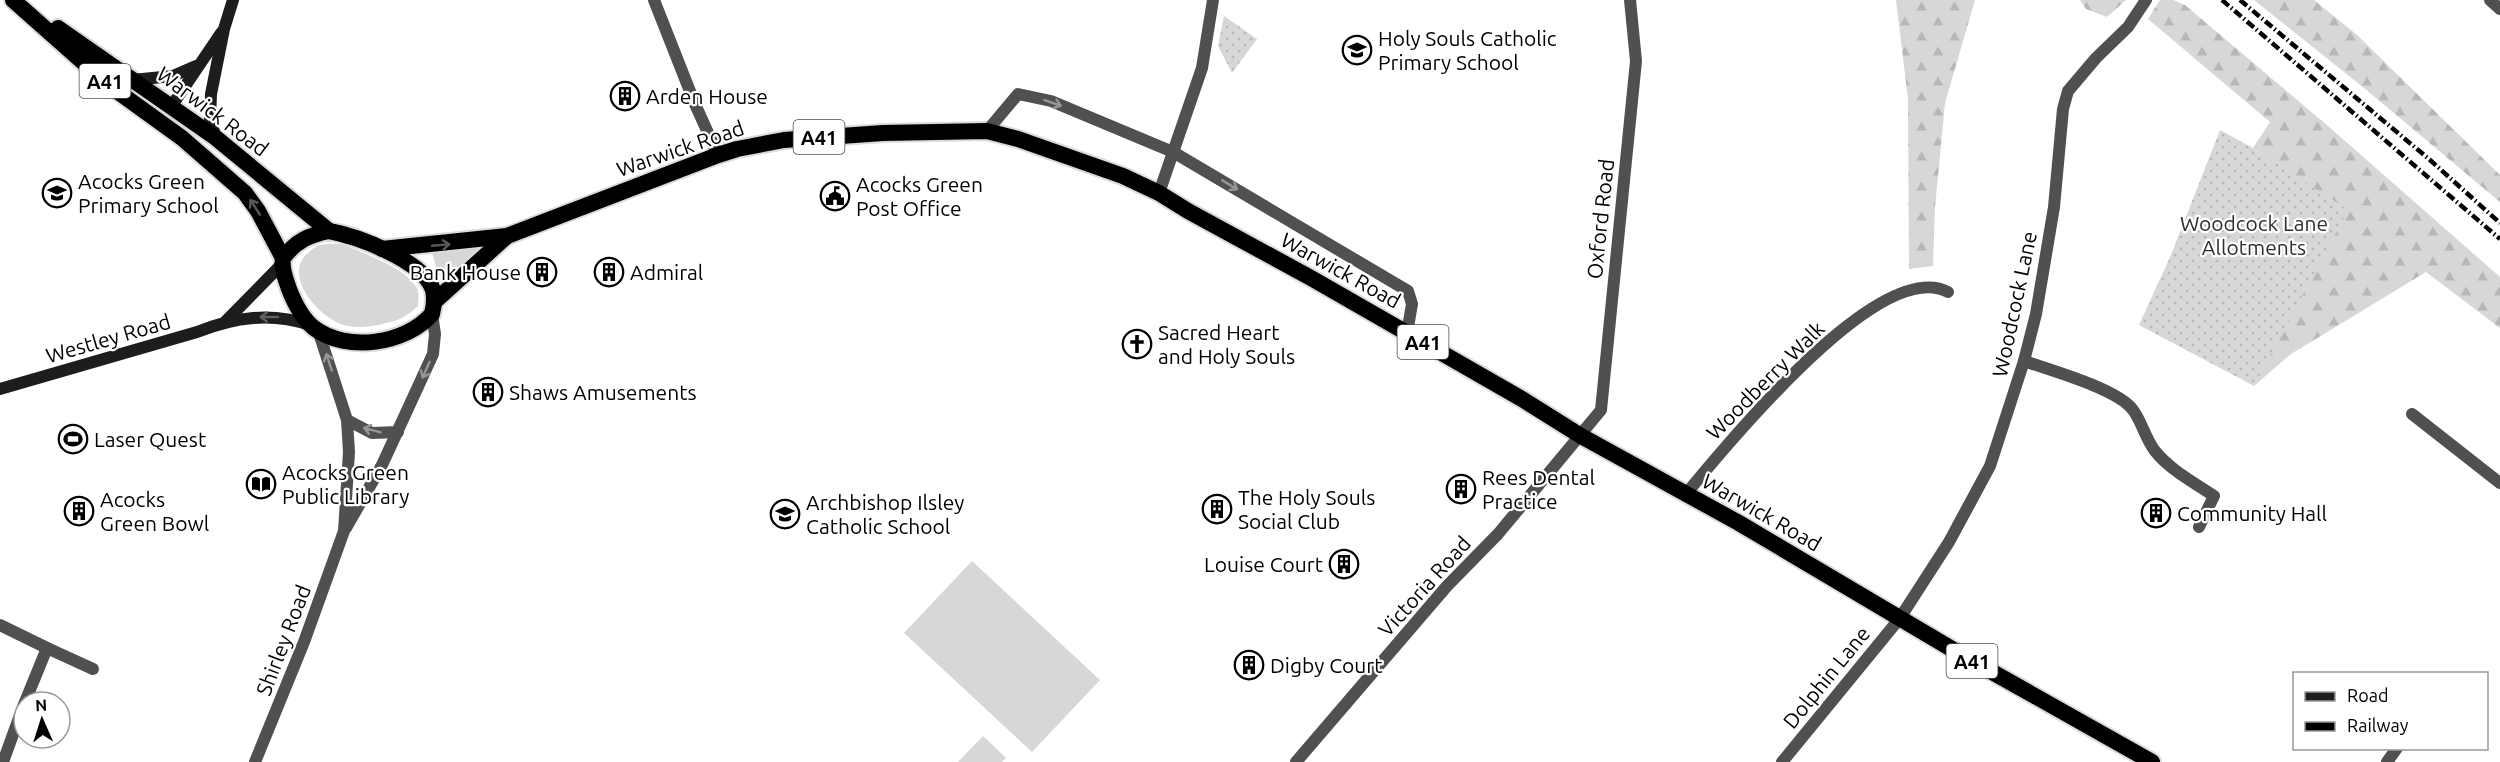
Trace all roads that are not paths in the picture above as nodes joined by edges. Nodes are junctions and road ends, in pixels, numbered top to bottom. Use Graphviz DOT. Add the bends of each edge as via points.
graph roads {
  1 [pos="13,0"];
  2 [pos="233,0"];
  3 [pos="654,0"];
  4 [pos="1213,0"];
  5 [pos="1630,0"];
  6 [pos="2490,0"];
  7 [pos="2146,1"];
  8 [pos="2500,9"];
  9 [pos="32,18"];
  10 [pos="224,29"];
  11 [pos="200,64"];
  12 [pos="132,80"];
  13 [pos="171,106"];
  14 [pos="987,131"];
  15 [pos="182,138"];
  16 [pos="216,138"];
  17 [pos="1173,152"];
  18 [pos="718,155"];
  19 [pos="1159,193"];
  20 [pos="329,231"];
  21 [pos="507,236"];
  22 [pos="382,249"];
  23 [pos="282,262"];
  24 [pos="1948,292"];
  25 [pos="433,308"];
  26 [pos="226,321"];
  27 [pos="314,328"];
  28 [pos="1407,333"];
  29 [pos="2024,361"];
  30 [pos="0,389"];
  31 [pos="2412,414"];
  32 [pos="347,420"];
  33 [pos="398,432"];
  34 [pos="1581,436"];
  35 [pos="2500,483"];
  36 [pos="1686,494"];
  37 [pos="2199,527"];
  38 [pos="344,531"];
  39 [pos="1900,618"];
  40 [pos="0,625"];
  41 [pos="47,648"];
  42 [pos="93,669"];
  43 [pos="29,690"];
  44 [pos="12,737"];
  45 [pos="3,762"];
  46 [pos="255,762"];
  47 [pos="1296,762"];
  48 [pos="1782,762"];
  49 [pos="2152,762"];
  1 -- 9 [label="highway, Warwick Road / A41"];
  2 -- 10 [label="main road"];
  3 -- 18 [label="street"];
  4 -- 17 [label="street" via="1202,68"];
  5 -- 34 [label="street, Oxford Road" via="1636,62 1601,410"];
  6 -- 8 [label="street"];
  7 -- 29 [label="street, Woodcock Lane" via="2128,27 2068,91 2054,207"];
  9 -- 12 [label="highway, Warwick Road / A41" via="59,29"];
  9 -- 15 [label="highway, Warwick Road / A41" via="111,86"];
  10 -- 11 [label="main road"];
  10 -- 16 [label="main road" via="211,94 210,119"];
  11 -- 12 [label="main road" via="172,76"];
  11 -- 13 [label="main road"];
  12 -- 13 [label="highway, Warwick Road / A41"];
  13 -- 15 [label="highway" via="170,113"];
  13 -- 16 [label="highway, Warwick Road / A41"];
  14 -- 17 [label="street, one-way" via="1018,94 1051,101"];
  14 -- 18 [label="highway, Warwick Road / A41" via="893,132 784,140"];
  14 -- 19 [label="highway, Warwick Road / A41" via="1123,176"];
  23 -- 15 [label="highway, Warwick Road / A41, one-way" via="258,210 245,193"];
  16 -- 20 [label="highway, Warwick Road / A41"];
  17 -- 19 [label="street"];
  17 -- 28 [label="street, one-way" via="1408,291 1412,304"];
  18 -- 21 [label="highway, Warwick Road / A41"];
  19 -- 28 [label="highway, Warwick Road / A41"];
  20 -- 22 [label="highway, Warwick Road / A41"];
  20 -- 23 [label="highway" via="300,241"];
  22 -- 21 [label="highway, Warwick Road / A41, one-way"];
  21 -- 25 [label="highway, Warwick Road / A41"];
  22 -- 25 [label="highway, Warwick Road / A41" via="424,276 433,290"];
  23 -- 26 [label="main road, Westley Road"];
  23 -- 27 [label="highway, Warwick Road / A41" via="292,297"];
  24 -- 36 [label="street, Woodberry Walk" via="1937,286 1912,289 1879,304 1826,341 1758,409"];
  25 -- 27 [label="highway, Warwick Road / A41" via="413,331 382,340 338,339"];
  25 -- 33 [label="street, Shirley Road, one-way" via="433,354"];
  27 -- 26 [label="main road, Westley Road, one-way" via="293,319 271,316"];
  26 -- 30 [label="main road, Westley Road"];
  32 -- 27 [label="street, Shirley Road, one-way"];
  28 -- 34 [label="highway, Warwick Road / A41"];
  29 -- 37 [label="street" via="2109,392 2133,410 2156,453 2214,496"];
  29 -- 39 [label="street, Woodcock Lane" via="1990,466 1949,542"];
  31 -- 35 [label="street"];
  33 -- 32 [label="street, one-way" via="372,433"];
  32 -- 38 [label="street, Shirley Road"];
  33 -- 38 [label="street, Shirley Road"];
  34 -- 36 [label="highway, Warwick Road / A41"];
  34 -- 47 [label="street, Victoria Road"];
  36 -- 39 [label="highway, Warwick Road / A41"];
  38 -- 46 [label="street, Shirley Road"];
  39 -- 48 [label="street, Dolphin Lane"];
  39 -- 49 [label="highway, Warwick Road / A41"];
  40 -- 41 [label="street"];
  41 -- 42 [label="street"];
  41 -- 43 [label="street"];
  44 -- 45 [label="street"];
}
